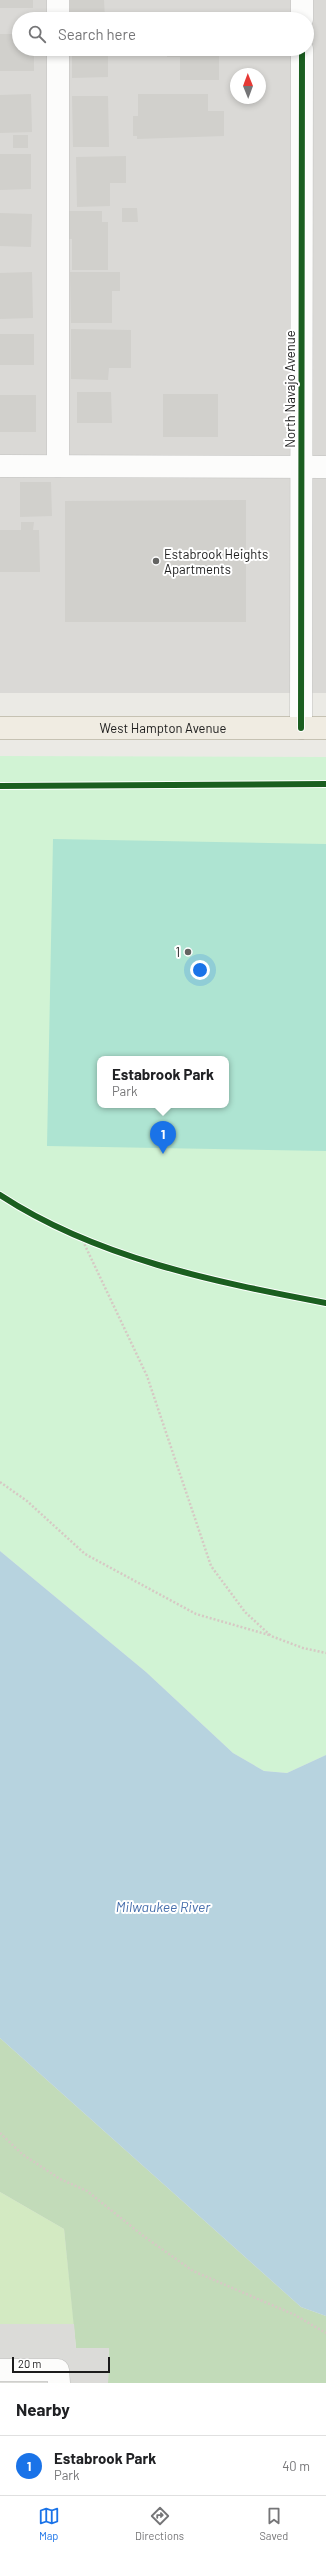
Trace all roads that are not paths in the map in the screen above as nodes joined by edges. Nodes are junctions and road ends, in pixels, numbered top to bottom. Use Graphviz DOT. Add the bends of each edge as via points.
graph roads {
  1 [pos="58,0"];
  2 [pos="302,0"];
  3 [pos="58,12"];
  4 [pos="302,12"];
  5 [pos="58,56"];
  6 [pos="302,56"];
  7 [pos="0,466"];
  8 [pos="58,466"];
  9 [pos="326,467"];
  10 [pos="301,468"];
  11 [pos="0,728"];
  12 [pos="301,728"];
  13 [pos="326,728"];
  14 [pos="0,2370"];
  15 [pos="59,2383"];
  1 -- 3 [label="street"];
  2 -- 4 [label="street"];
  5 -- 8 [label="street"];
  6 -- 10 [label="street, North Navajo Avenue"];
  7 -- 8 [label="street"];
  8 -- 10 [label="street"];
  9 -- 10 [label="street"];
  10 -- 12 [label="street, North Navajo Avenue"];
  11 -- 12 [label="main road, West Hampton Avenue"];
  12 -- 13 [label="main road, West Hampton Avenue"];
  14 -- 15 [label="street" via="58,2370"];
}
